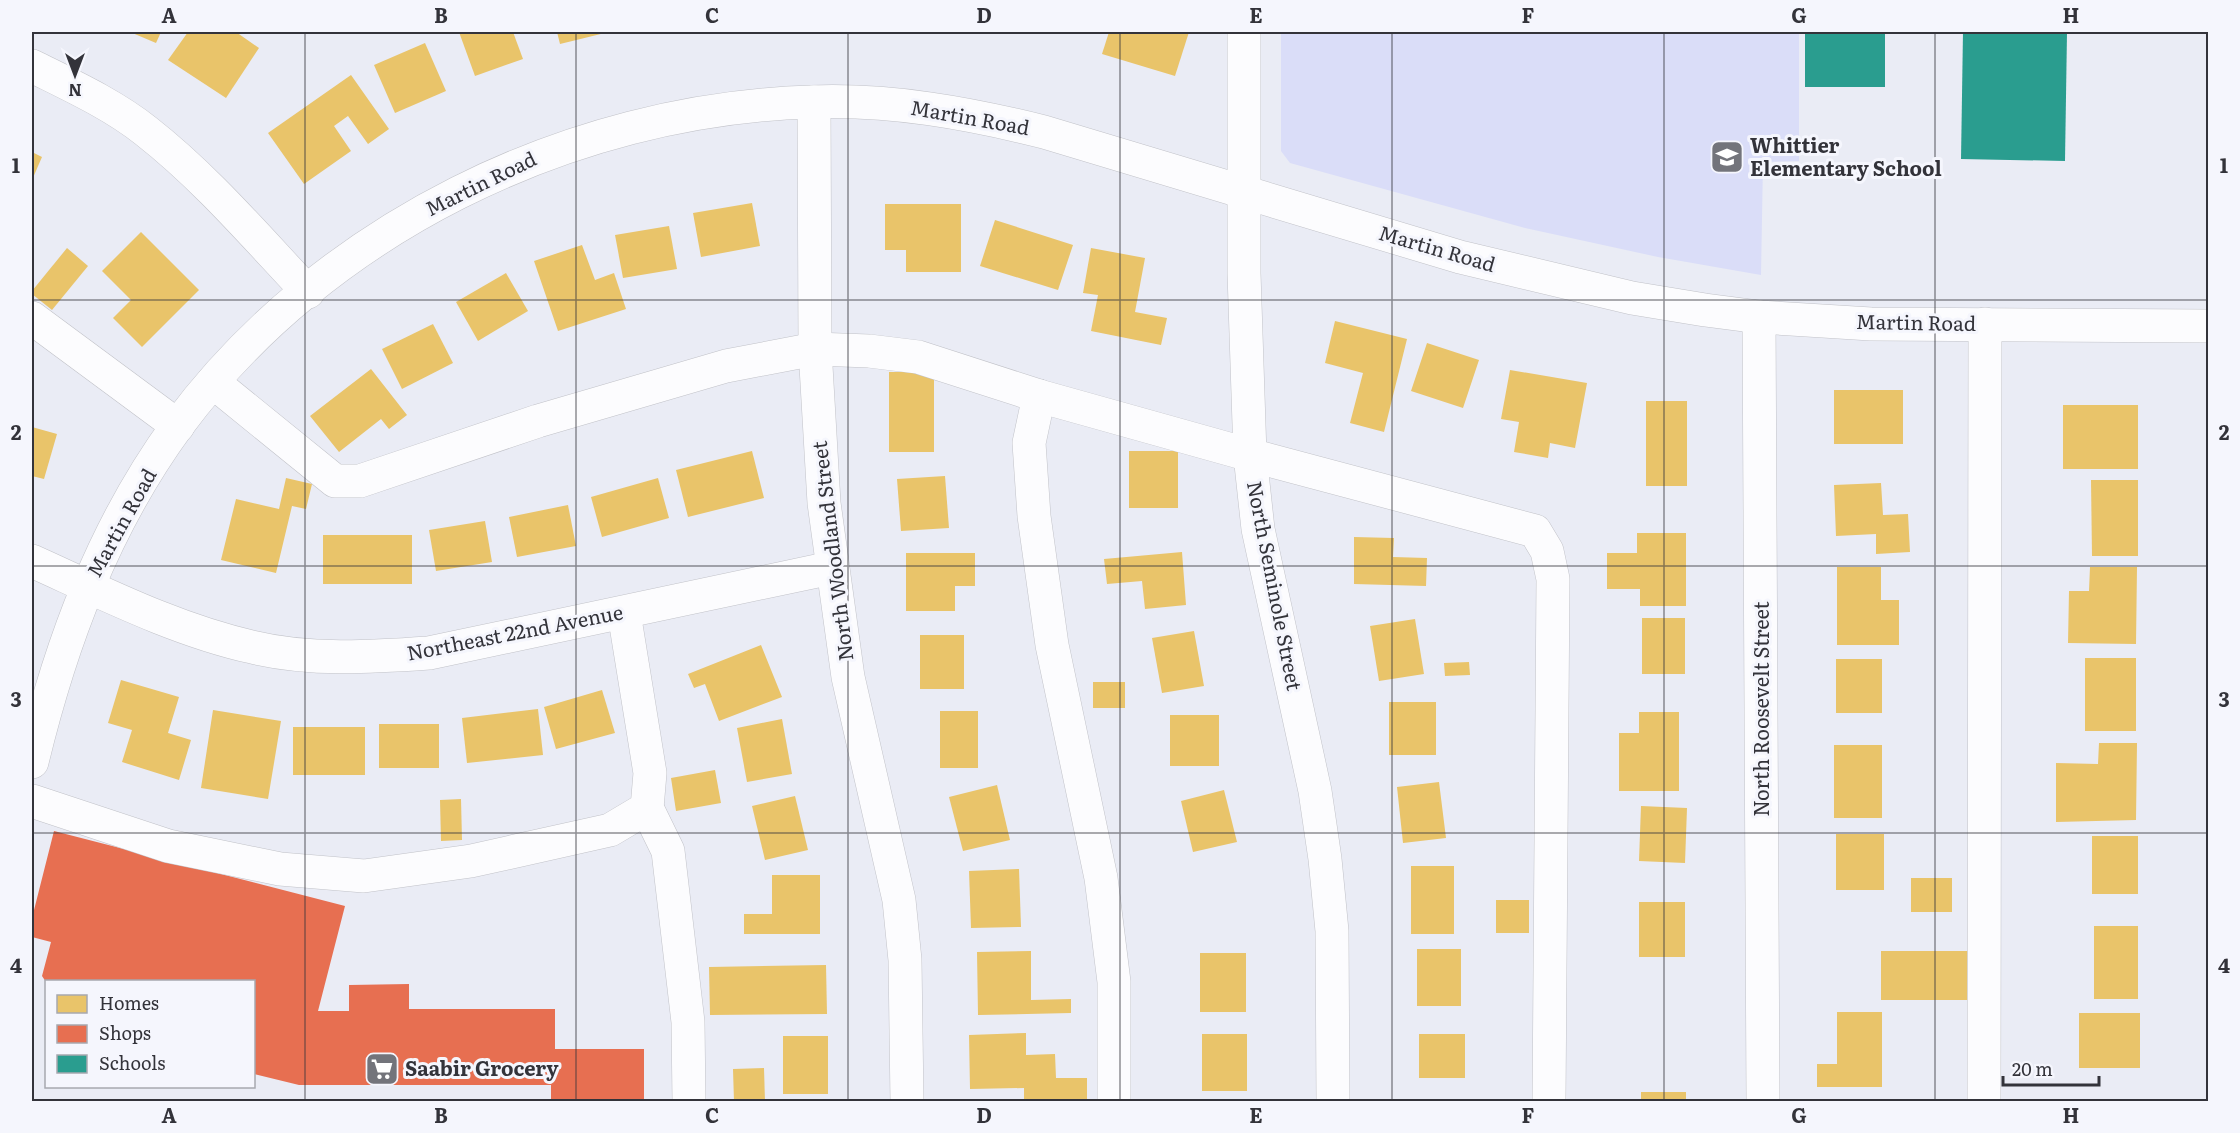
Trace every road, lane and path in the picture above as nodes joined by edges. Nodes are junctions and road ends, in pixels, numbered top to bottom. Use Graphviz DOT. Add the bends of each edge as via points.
graph roads {
  1 [pos="1244,32"];
  2 [pos="32,66"];
  3 [pos="814,102"];
  4 [pos="1244,192"];
  5 [pos="308,292"];
  6 [pos="1760,317"];
  7 [pos="32,318"];
  8 [pos="1985,324"];
  9 [pos="2208,326"];
  10 [pos="815,349"];
  11 [pos="213,382"];
  12 [pos="1039,396"];
  13 [pos="178,426"];
  14 [pos="1250,455"];
  15 [pos="32,561"];
  16 [pos="831,568"];
  17 [pos="87,586"];
  18 [pos="624,613"];
  19 [pos="32,762"];
  20 [pos="32,801"];
  21 [pos="647,808"];
  22 [pos="689,1101"];
  23 [pos="907,1101"];
  24 [pos="1114,1101"];
  25 [pos="1333,1101"];
  26 [pos="1549,1101"];
  27 [pos="1763,1101"];
  28 [pos="1984,1101"];
  1 -- 4 [label="street, North Seminole Street"];
  2 -- 5 [label="street" via="146,130 209,186"];
  3 -- 4 [label="street, Martin Road" via="927,107 982,116"];
  3 -- 5 [label="street, Martin Road" via="689,114 619,129 557,149 492,175 425,210 347,261"];
  3 -- 10 [label="street, North Woodland Street"];
  4 -- 6 [label="street, Martin Road" via="1544,278 1632,298"];
  4 -- 14 [label="street, North Seminole Street"];
  5 -- 11 [label="street, Martin Road" via="255,337"];
  6 -- 8 [label="street, Martin Road" via="1871,324"];
  6 -- 27 [label="street, North Roosevelt Street"];
  7 -- 13 [label="street"];
  8 -- 9 [label="street, Martin Road"];
  8 -- 28 [label="street"];
  10 -- 11 [label="street" via="726,366 538,421 360,481 335,481"];
  10 -- 12 [label="street" via="918,357"];
  10 -- 16 [label="street, North Woodland Street"];
  11 -- 13 [label="street, Martin Road"];
  12 -- 14 [label="street"];
  12 -- 24 [label="street" via="1029,443 1034,516 1052,645 1101,878 1114,982"];
  13 -- 17 [label="street, Martin Road" via="123,512"];
  14 -- 25 [label="street, North Seminole Street" via="1258,529 1315,791 1325,859 1332,931"];
  14 -- 26 [label="street" via="1535,531 1547,551 1553,579"];
  15 -- 17 [label="street, Northeast 22nd Avenue"];
  16 -- 18 [label="street, Northeast 22nd Avenue"];
  16 -- 23 [label="street, North Woodland Street" via="848,677 899,900 905,960"];
  17 -- 18 [label="street, Northeast 22nd Avenue" via="184,626 252,647 307,656 429,653"];
  17 -- 19 [label="street, Martin Road" via="62,652"];
  18 -- 21 [label="street" via="650,773"];
  20 -- 21 [label="street" via="168,846 280,869 364,876 471,861 610,830"];
  21 -- 22 [label="street" via="668,851 688,1022"];
}
